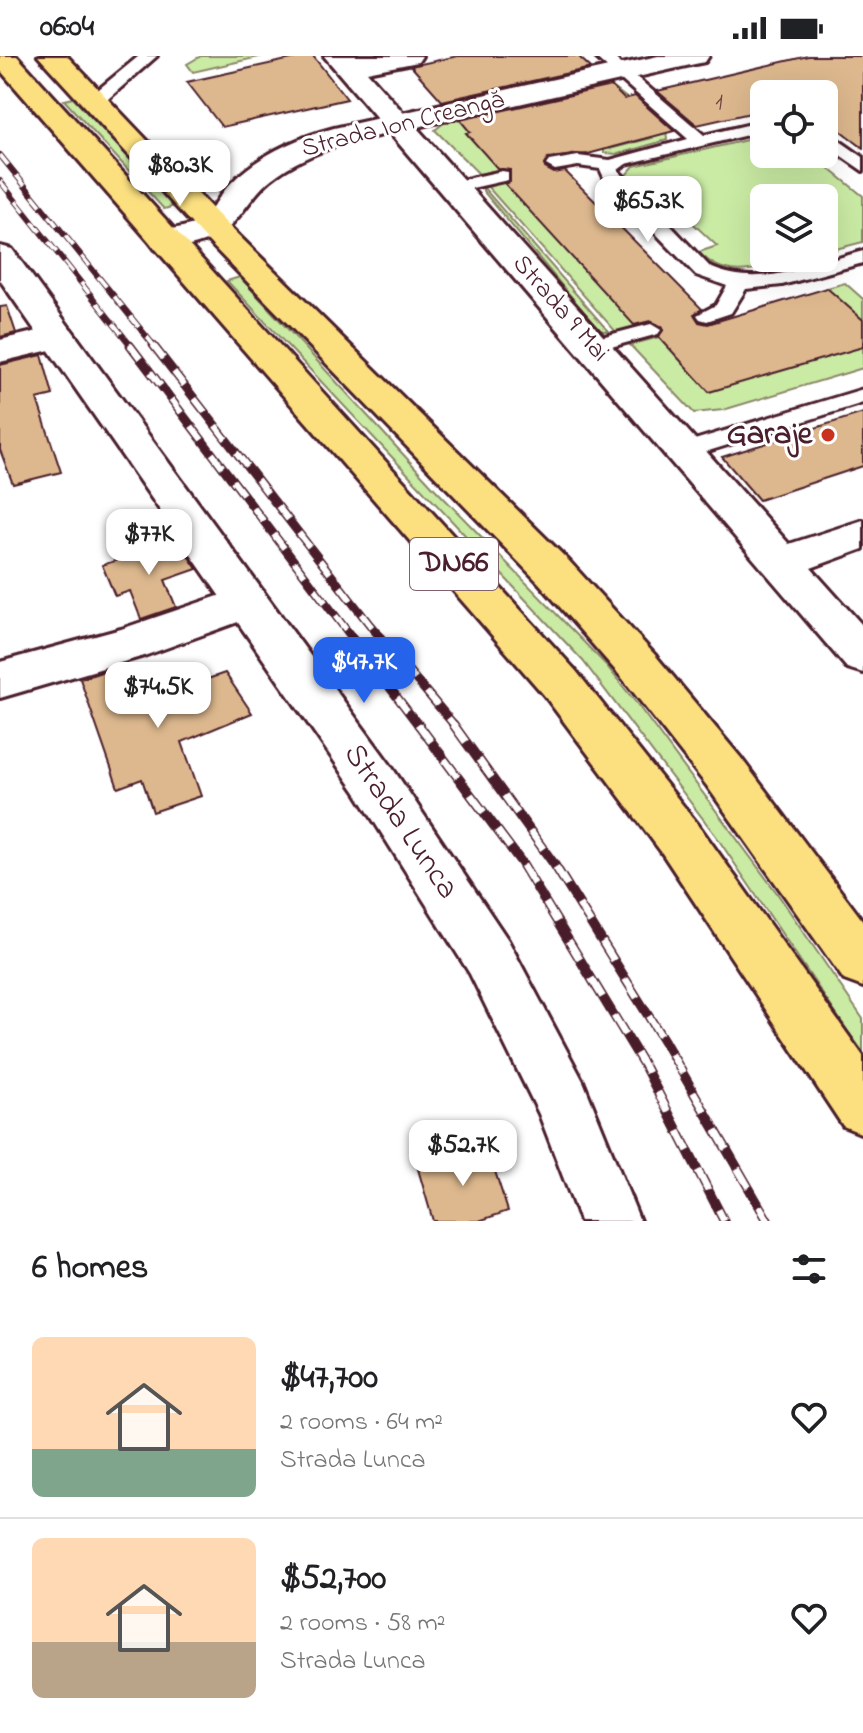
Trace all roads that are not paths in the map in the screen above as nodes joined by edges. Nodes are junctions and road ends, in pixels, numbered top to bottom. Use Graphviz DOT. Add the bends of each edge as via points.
graph roads {
  1 [pos="2,56"];
  2 [pos="149,56"];
  3 [pos="408,56"];
  4 [pos="695,56"];
  5 [pos="344,62"];
  6 [pos="130,63"];
  7 [pos="612,64"];
  8 [pos="74,80"];
  9 [pos="34,93"];
  10 [pos="398,123"];
  11 [pos="750,129"];
  12 [pos="701,141"];
  13 [pos="838,146"];
  14 [pos="555,165"];
  15 [pos="610,165"];
  16 [pos="863,166"];
  17 [pos="502,176"];
  18 [pos="454,187"];
  19 [pos="212,227"];
  20 [pos="166,242"];
  21 [pos="0,256"];
  22 [pos="854,259"];
  23 [pos="863,281"];
  24 [pos="739,283"];
  25 [pos="707,315"];
  26 [pos="651,330"];
  27 [pos="59,337"];
  28 [pos="593,346"];
  29 [pos="0,351"];
  30 [pos="863,396"];
  31 [pos="686,450"];
  32 [pos="863,534"];
  33 [pos="780,563"];
  34 [pos="248,602"];
  35 [pos="860,648"];
  36 [pos="0,680"];
  37 [pos="863,963"];
  38 [pos="863,1106"];
  39 [pos="610,1221"];
  1 -- 9 [label="main road, DN66"];
  2 -- 6 [label="lane"];
  3 -- 5 [label="street"];
  4 -- 7 [label="street, Strada Ion Creangă"];
  5 -- 10 [label="street, Strada 9 Mai"];
  6 -- 8 [label="lane"];
  7 -- 10 [label="street, Strada Ion Creangă"];
  7 -- 12 [label="lane"];
  8 -- 9 [label="main road"];
  8 -- 19 [label="main road, DN66"];
  9 -- 20 [label="main road, DN66"];
  10 -- 18 [label="street, Strada 9 Mai"];
  10 -- 19 [label="street, Strada Ion Creangă" via="334,137 276,161 240,191"];
  11 -- 12 [label="lane"];
  12 -- 15 [label="lane"];
  13 -- 16 [label="lane"];
  14 -- 15 [label="lane"];
  15 -- 24 [label="lane" via="612,178 703,271"];
  17 -- 18 [label="lane"];
  18 -- 28 [label="street, Strada 9 Mai"];
  19 -- 20 [label="street"];
  19 -- 37 [label="main road, DN66" via="554,572 639,667 724,772"];
  20 -- 38 [label="main road, DN66" via="621,758 753,939"];
  21 -- 27 [label="street, Strada Lunca"];
  22 -- 23 [label="lane"];
  22 -- 24 [label="lane"];
  24 -- 25 [label="lane" via="724,309"];
  26 -- 28 [label="lane"];
  27 -- 29 [label="street"];
  27 -- 34 [label="street, Strada Lunca"];
  28 -- 31 [label="street, Strada 9 Mai"];
  30 -- 31 [label="lane"];
  31 -- 33 [label="street, Strada 9 Mai"];
  32 -- 33 [label="street"];
  33 -- 35 [label="street, Strada 9 Mai"];
  34 -- 36 [label="street" via="128,644"];
  34 -- 39 [label="street, Strada Lunca" via="372,777 489,957 563,1101"];
}
